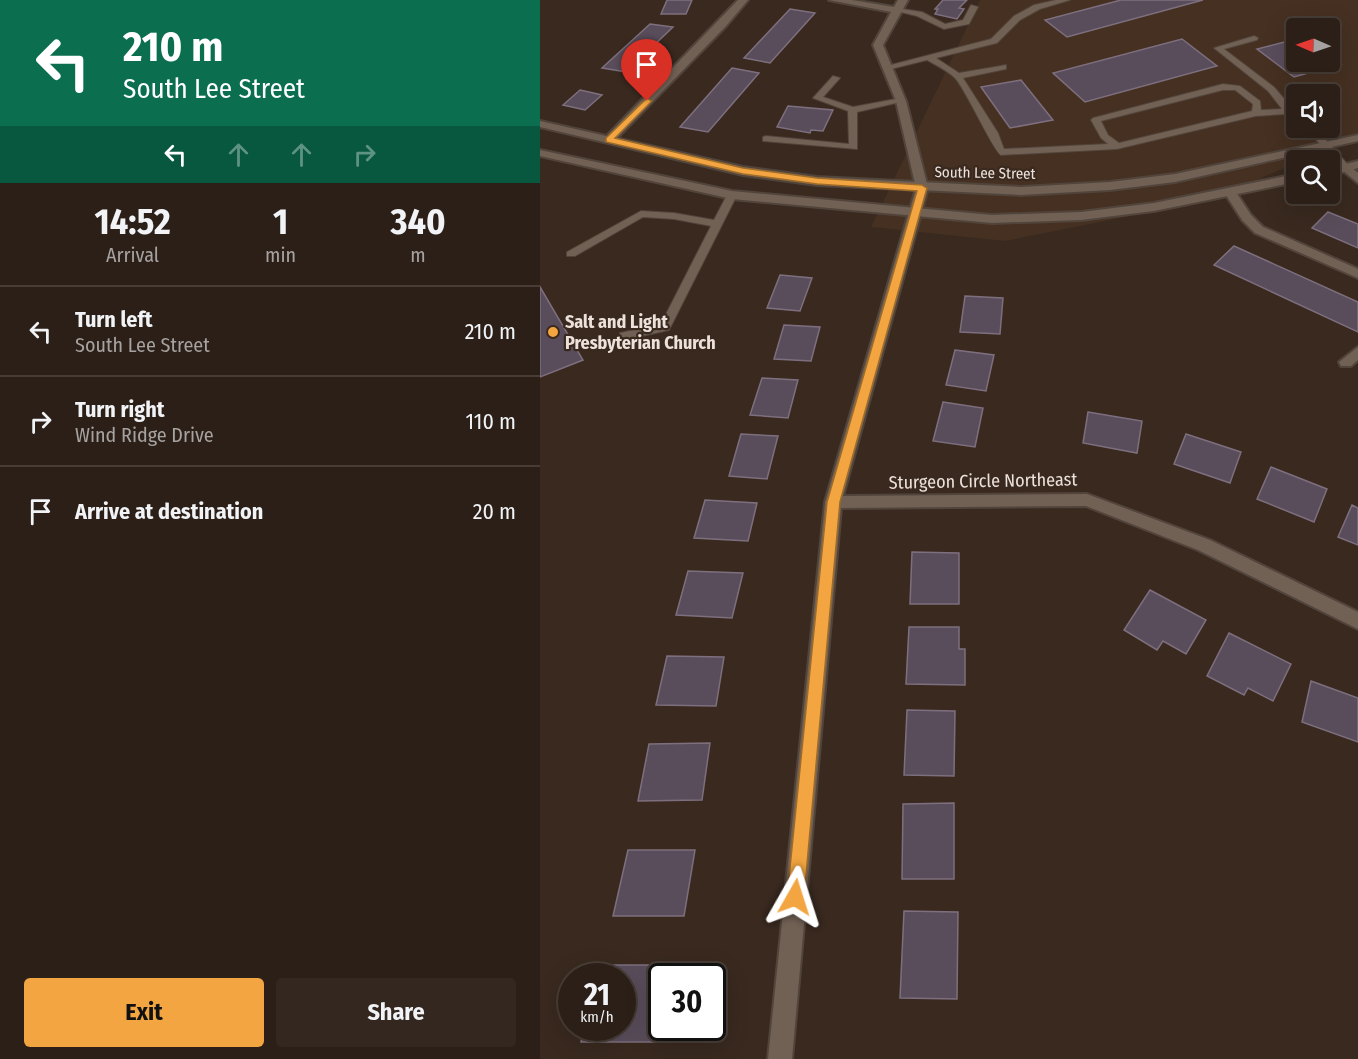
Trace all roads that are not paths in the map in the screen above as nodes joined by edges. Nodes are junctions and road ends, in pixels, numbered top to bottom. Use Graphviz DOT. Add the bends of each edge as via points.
graph roads {
  1 [pos="743,0"];
  2 [pos="834,0"];
  3 [pos="903,0"];
  4 [pos="1062,1"];
  5 [pos="974,7"];
  6 [pos="896,10"];
  7 [pos="1254,38"];
  8 [pos="929,57"];
  9 [pos="887,67"];
  10 [pos="1003,67"];
  11 [pos="958,76"];
  12 [pos="836,78"];
  13 [pos="901,101"];
  14 [pos="1286,107"];
  15 [pos="852,110"];
  16 [pos="1256,113"];
  17 [pos="1286,114"];
  18 [pos="540,124"];
  19 [pos="1318,138"];
  20 [pos="1358,138"];
  21 [pos="766,139"];
  22 [pos="609,140"];
  23 [pos="1117,146"];
  24 [pos="1325,147"];
  25 [pos="540,153"];
  26 [pos="1358,164"];
  27 [pos="1346,168"];
  28 [pos="1340,169"];
  29 [pos="1358,179"];
  30 [pos="1286,180"];
  31 [pos="922,188"];
  32 [pos="1230,192"];
  33 [pos="732,195"];
  34 [pos="917,214"];
  35 [pos="718,224"];
  36 [pos="571,254"];
  37 [pos="1358,274"];
  38 [pos="624,336"];
  39 [pos="1358,352"];
  40 [pos="1346,362"];
  41 [pos="834,502"];
  42 [pos="1358,621"];
  43 [pos="780,1059"];
  1 -- 22 [label="street"];
  2 -- 6 [label="street"];
  3 -- 6 [label="street"];
  4 -- 8 [label="lane" via="1037,7 1017,18 994,41"];
  5 -- 6 [label="lane" via="966,22 944,27 919,14"];
  6 -- 9 [label="street" via="878,45"];
  7 -- 14 [label="lane" via="1218,48 1271,89"];
  8 -- 9 [label="lane"];
  8 -- 11 [label="lane"];
  9 -- 13 [label="street"];
  10 -- 11 [label="lane"];
  11 -- 23 [label="lane" via="1001,152"];
  12 -- 15 [label="lane" via="817,98"];
  13 -- 15 [label="lane"];
  13 -- 31 [label="street"];
  15 -- 21 [label="lane" via="854,147"];
  16 -- 17 [label="lane"];
  16 -- 23 [label="lane"];
  16 -- 23 [label="lane" via="1257,103 1237,88 1223,87 1096,120 1104,136"];
  18 -- 22 [label="street, South Lee Street"];
  19 -- 24 [label="lane"];
  20 -- 24 [label="street, South Lee Street"];
  22 -- 31 [label="street, South Lee Street" via="743,171"];
  24 -- 27 [label="lane"];
  24 -- 31 [label="street, South Lee Street" via="1175,178 1110,186 1021,191"];
  25 -- 33 [label="street"];
  26 -- 27 [label="street"];
  27 -- 28 [label="street"];
  27 -- 29 [label="street"];
  30 -- 32 [label="street"];
  31 -- 34 [label="street"];
  32 -- 34 [label="street" via="1081,216 992,219"];
  32 -- 37 [label="street" via="1259,231"];
  33 -- 34 [label="street"];
  33 -- 35 [label="lane"];
  34 -- 41 [label="street"];
  35 -- 36 [label="lane" via="641,214"];
  35 -- 38 [label="lane" via="665,327"];
  39 -- 40 [label="street"];
  41 -- 42 [label="street, Sturgeon Circle Northeast" via="1086,500 1204,545"];
  41 -- 43 [label="street"];
}
